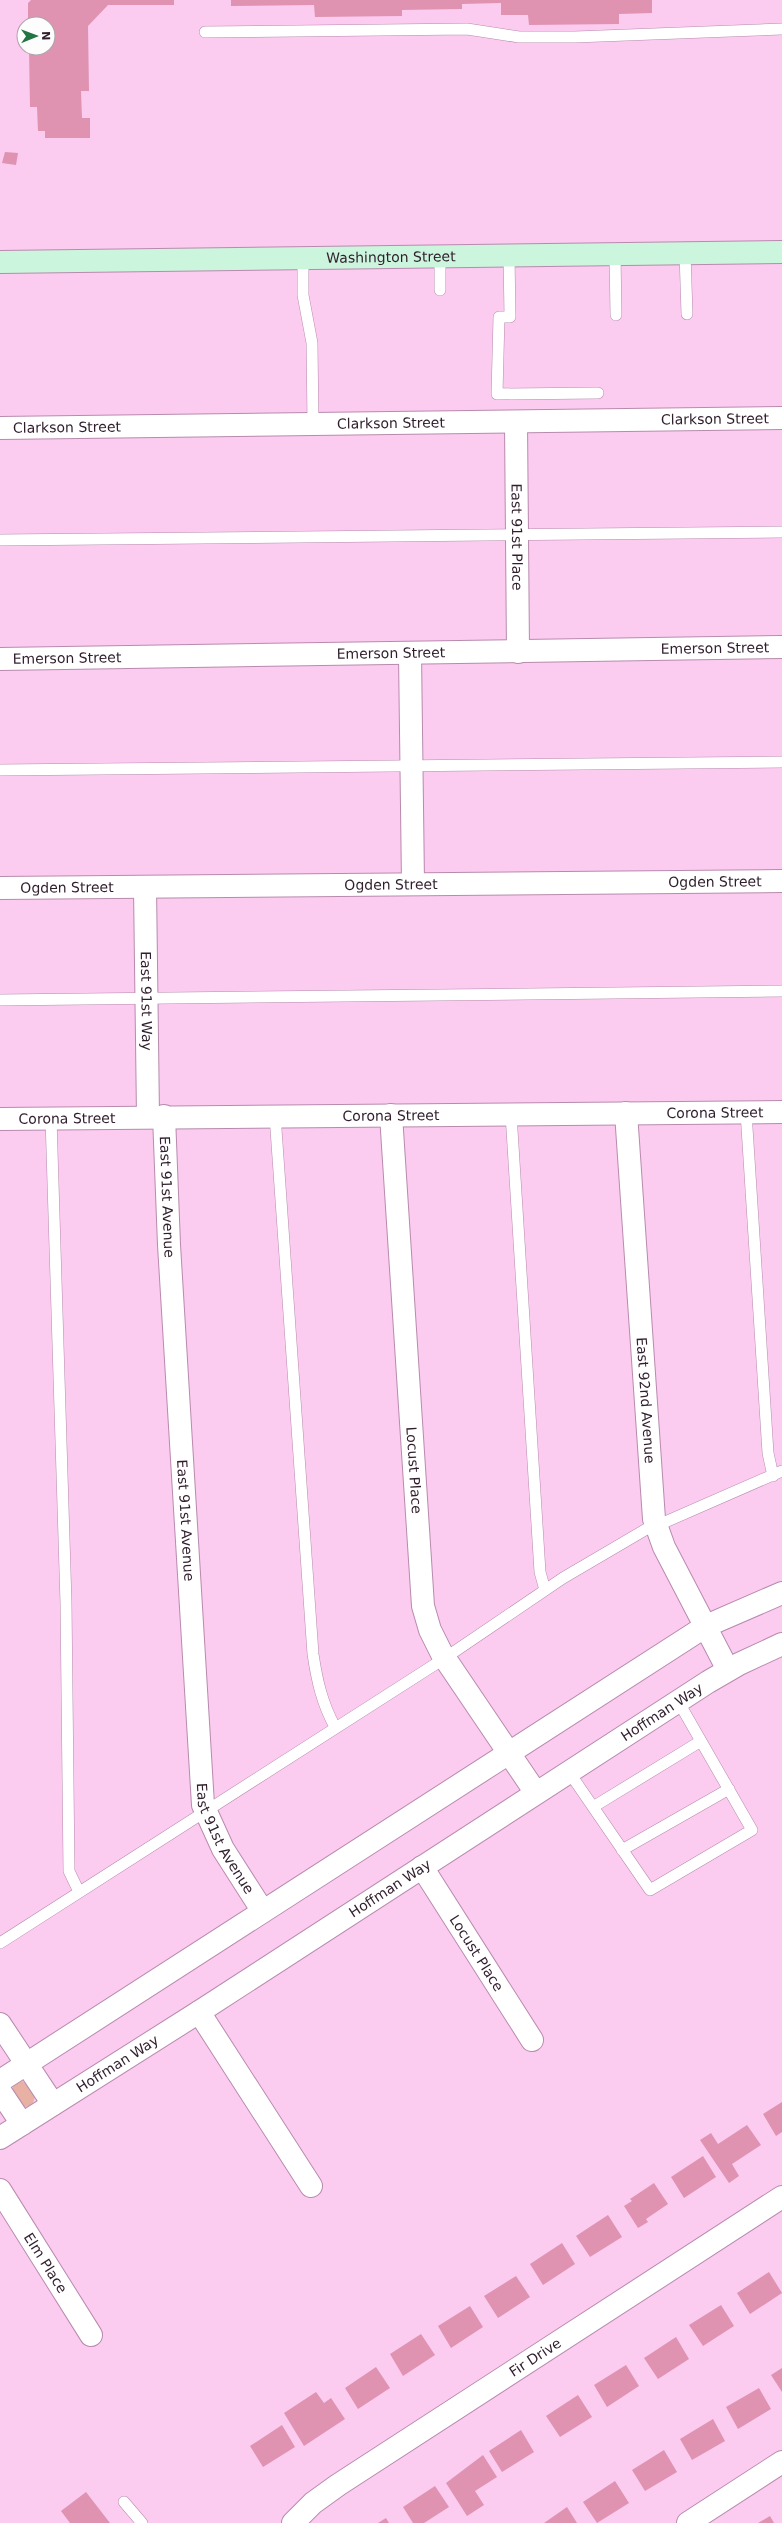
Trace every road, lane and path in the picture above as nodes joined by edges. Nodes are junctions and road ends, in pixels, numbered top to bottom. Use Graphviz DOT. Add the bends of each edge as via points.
graph roads {
  1 [pos="782,29"];
  2 [pos="205,32"];
  3 [pos="782,252"];
  4 [pos="685,253"];
  5 [pos="615,254"];
  6 [pos="509,255"];
  7 [pos="440,256"];
  8 [pos="303,258"];
  9 [pos="0,262"];
  10 [pos="440,290"];
  11 [pos="687,314"];
  12 [pos="616,315"];
  13 [pos="598,393"];
  14 [pos="782,418"];
  15 [pos="516,422"];
  16 [pos="314,424"];
  17 [pos="0,428"];
  18 [pos="782,532"];
  19 [pos="517,534"];
  20 [pos="0,540"];
  21 [pos="782,646"];
  22 [pos="518,652"];
  23 [pos="410,654"];
  24 [pos="0,659"];
  25 [pos="782,762"];
  26 [pos="411,766"];
  27 [pos="0,770"];
  28 [pos="782,881"];
  29 [pos="413,883"];
  30 [pos="145,887"];
  31 [pos="0,888"];
  32 [pos="782,991"];
  33 [pos="146,998"];
  34 [pos="0,1000"];
  35 [pos="746,1112"];
  36 [pos="782,1112"];
  37 [pos="511,1114"];
  38 [pos="626,1114"];
  39 [pos="275,1115"];
  40 [pos="391,1115"];
  41 [pos="156,1116"];
  42 [pos="51,1118"];
  43 [pos="0,1119"];
  44 [pos="778,1473"];
  45 [pos="655,1525"];
  46 [pos="545,1590"];
  47 [pos="782,1593"];
  48 [pos="706,1626"];
  49 [pos="782,1644"];
  50 [pos="445,1658"];
  51 [pos="728,1670"];
  52 [pos="678,1701"];
  53 [pos="335,1727"];
  54 [pos="702,1741"];
  55 [pos="510,1752"];
  56 [pos="569,1772"];
  57 [pos="729,1789"];
  58 [pos="536,1793"];
  59 [pos="594,1808"];
  60 [pos="205,1813"];
  61 [pos="622,1850"];
  62 [pos="422,1866"];
  63 [pos="79,1892"];
  64 [pos="262,1910"];
  65 [pos="0,1943"];
  66 [pos="200,2012"];
  67 [pos="0,2024"];
  68 [pos="532,2040"];
  69 [pos="27,2064"];
  70 [pos="0,2081"];
  71 [pos="0,2091"];
  72 [pos="53,2104"];
  73 [pos="22,2124"];
  74 [pos="0,2138"];
  75 [pos="311,2186"];
  76 [pos="0,2190"];
  77 [pos="782,2197"];
  78 [pos="91,2335"];
  79 [pos="782,2462"];
  80 [pos="124,2502"];
  81 [pos="142,2523"];
  82 [pos="293,2523"];
  83 [pos="688,2523"];
  1 -- 2 [label="lane" via="575,37 519,37 467,29"];
  3 -- 4 [label="main road, Washington Street"];
  4 -- 5 [label="main road, Washington Street"];
  4 -- 11 [label="lane"];
  5 -- 6 [label="main road, Washington Street"];
  5 -- 12 [label="lane"];
  6 -- 7 [label="main road, Washington Street"];
  6 -- 13 [label="lane" via="510,317 499,317 497,394"];
  7 -- 8 [label="main road, Washington Street"];
  7 -- 10 [label="lane"];
  8 -- 9 [label="main road, Washington Street"];
  8 -- 16 [label="lane" via="303,295 312,343"];
  14 -- 15 [label="street, Clarkson Street"];
  15 -- 16 [label="street, Clarkson Street"];
  15 -- 19 [label="street, East 91st Place"];
  16 -- 17 [label="street, Clarkson Street"];
  18 -- 19 [label="lane"];
  19 -- 20 [label="lane"];
  19 -- 22 [label="street, East 91st Place"];
  21 -- 22 [label="street, Emerson Street"];
  22 -- 23 [label="street, Emerson Street"];
  23 -- 24 [label="street, Emerson Street"];
  23 -- 26 [label="street"];
  25 -- 26 [label="lane"];
  26 -- 27 [label="lane"];
  26 -- 29 [label="street"];
  28 -- 29 [label="street, Ogden Street"];
  29 -- 30 [label="street, Ogden Street"];
  30 -- 31 [label="street, Ogden Street"];
  30 -- 33 [label="street, East 91st Way"];
  32 -- 33 [label="lane"];
  33 -- 34 [label="lane"];
  33 -- 41 [label="street, East 91st Way"];
  35 -- 36 [label="street, Corona Street"];
  35 -- 38 [label="street, Corona Street"];
  35 -- 44 [label="lane" via="768,1453"];
  37 -- 38 [label="street, Corona Street"];
  37 -- 40 [label="street, Corona Street"];
  37 -- 46 [label="lane" via="540,1564"];
  38 -- 45 [label="street, East 92nd Avenue"];
  39 -- 40 [label="street, Corona Street"];
  39 -- 41 [label="street, Corona Street"];
  39 -- 53 [label="lane" via="313,1654 323,1706"];
  40 -- 50 [label="street, Locust Place" via="420,1593 430,1630"];
  41 -- 42 [label="street, Corona Street"];
  41 -- 60 [label="street, East 91st Avenue" via="169,1244"];
  42 -- 43 [label="street, Corona Street"];
  42 -- 63 [label="lane" via="66,1603 69,1871"];
  44 -- 45 [label="lane"];
  45 -- 46 [label="lane"];
  45 -- 48 [label="street, East 92nd Avenue"];
  46 -- 50 [label="lane"];
  47 -- 48 [label="street"];
  48 -- 51 [label="street, East 92nd Avenue"];
  48 -- 55 [label="street"];
  49 -- 51 [label="street, Hoffman Way"];
  50 -- 53 [label="lane"];
  50 -- 55 [label="street, Locust Place"];
  51 -- 52 [label="street, Hoffman Way"];
  52 -- 54 [label="lane"];
  52 -- 56 [label="street, Hoffman Way"];
  53 -- 60 [label="lane"];
  54 -- 57 [label="lane"];
  54 -- 59 [label="lane"];
  55 -- 58 [label="street, Locust Place"];
  55 -- 64 [label="street"];
  56 -- 58 [label="street, Hoffman Way"];
  56 -- 59 [label="lane"];
  57 -- 61 [label="lane"];
  57 -- 61 [label="lane" via="752,1830 650,1890"];
  58 -- 62 [label="street, Hoffman Way"];
  59 -- 61 [label="lane"];
  60 -- 63 [label="lane"];
  60 -- 64 [label="street, East 91st Avenue" via="223,1849"];
  62 -- 66 [label="street, Hoffman Way"];
  62 -- 68 [label="street, Locust Place"];
  63 -- 65 [label="lane"];
  64 -- 69 [label="street"];
  66 -- 72 [label="street, Hoffman Way"];
  66 -- 75 [label="street"];
  67 -- 69 [label="street"];
  69 -- 70 [label="street"];
  69 -- 72 [label="street"];
  71 -- 73 [label="street"];
  72 -- 73 [label="street, Hoffman Way"];
  73 -- 74 [label="street, Hoffman Way"];
  76 -- 78 [label="street, Elm Place"];
  77 -- 82 [label="street, Fir Drive" via="338,2485 313,2503"];
  79 -- 83 [label="street"];
  80 -- 81 [label="lane"];
}
